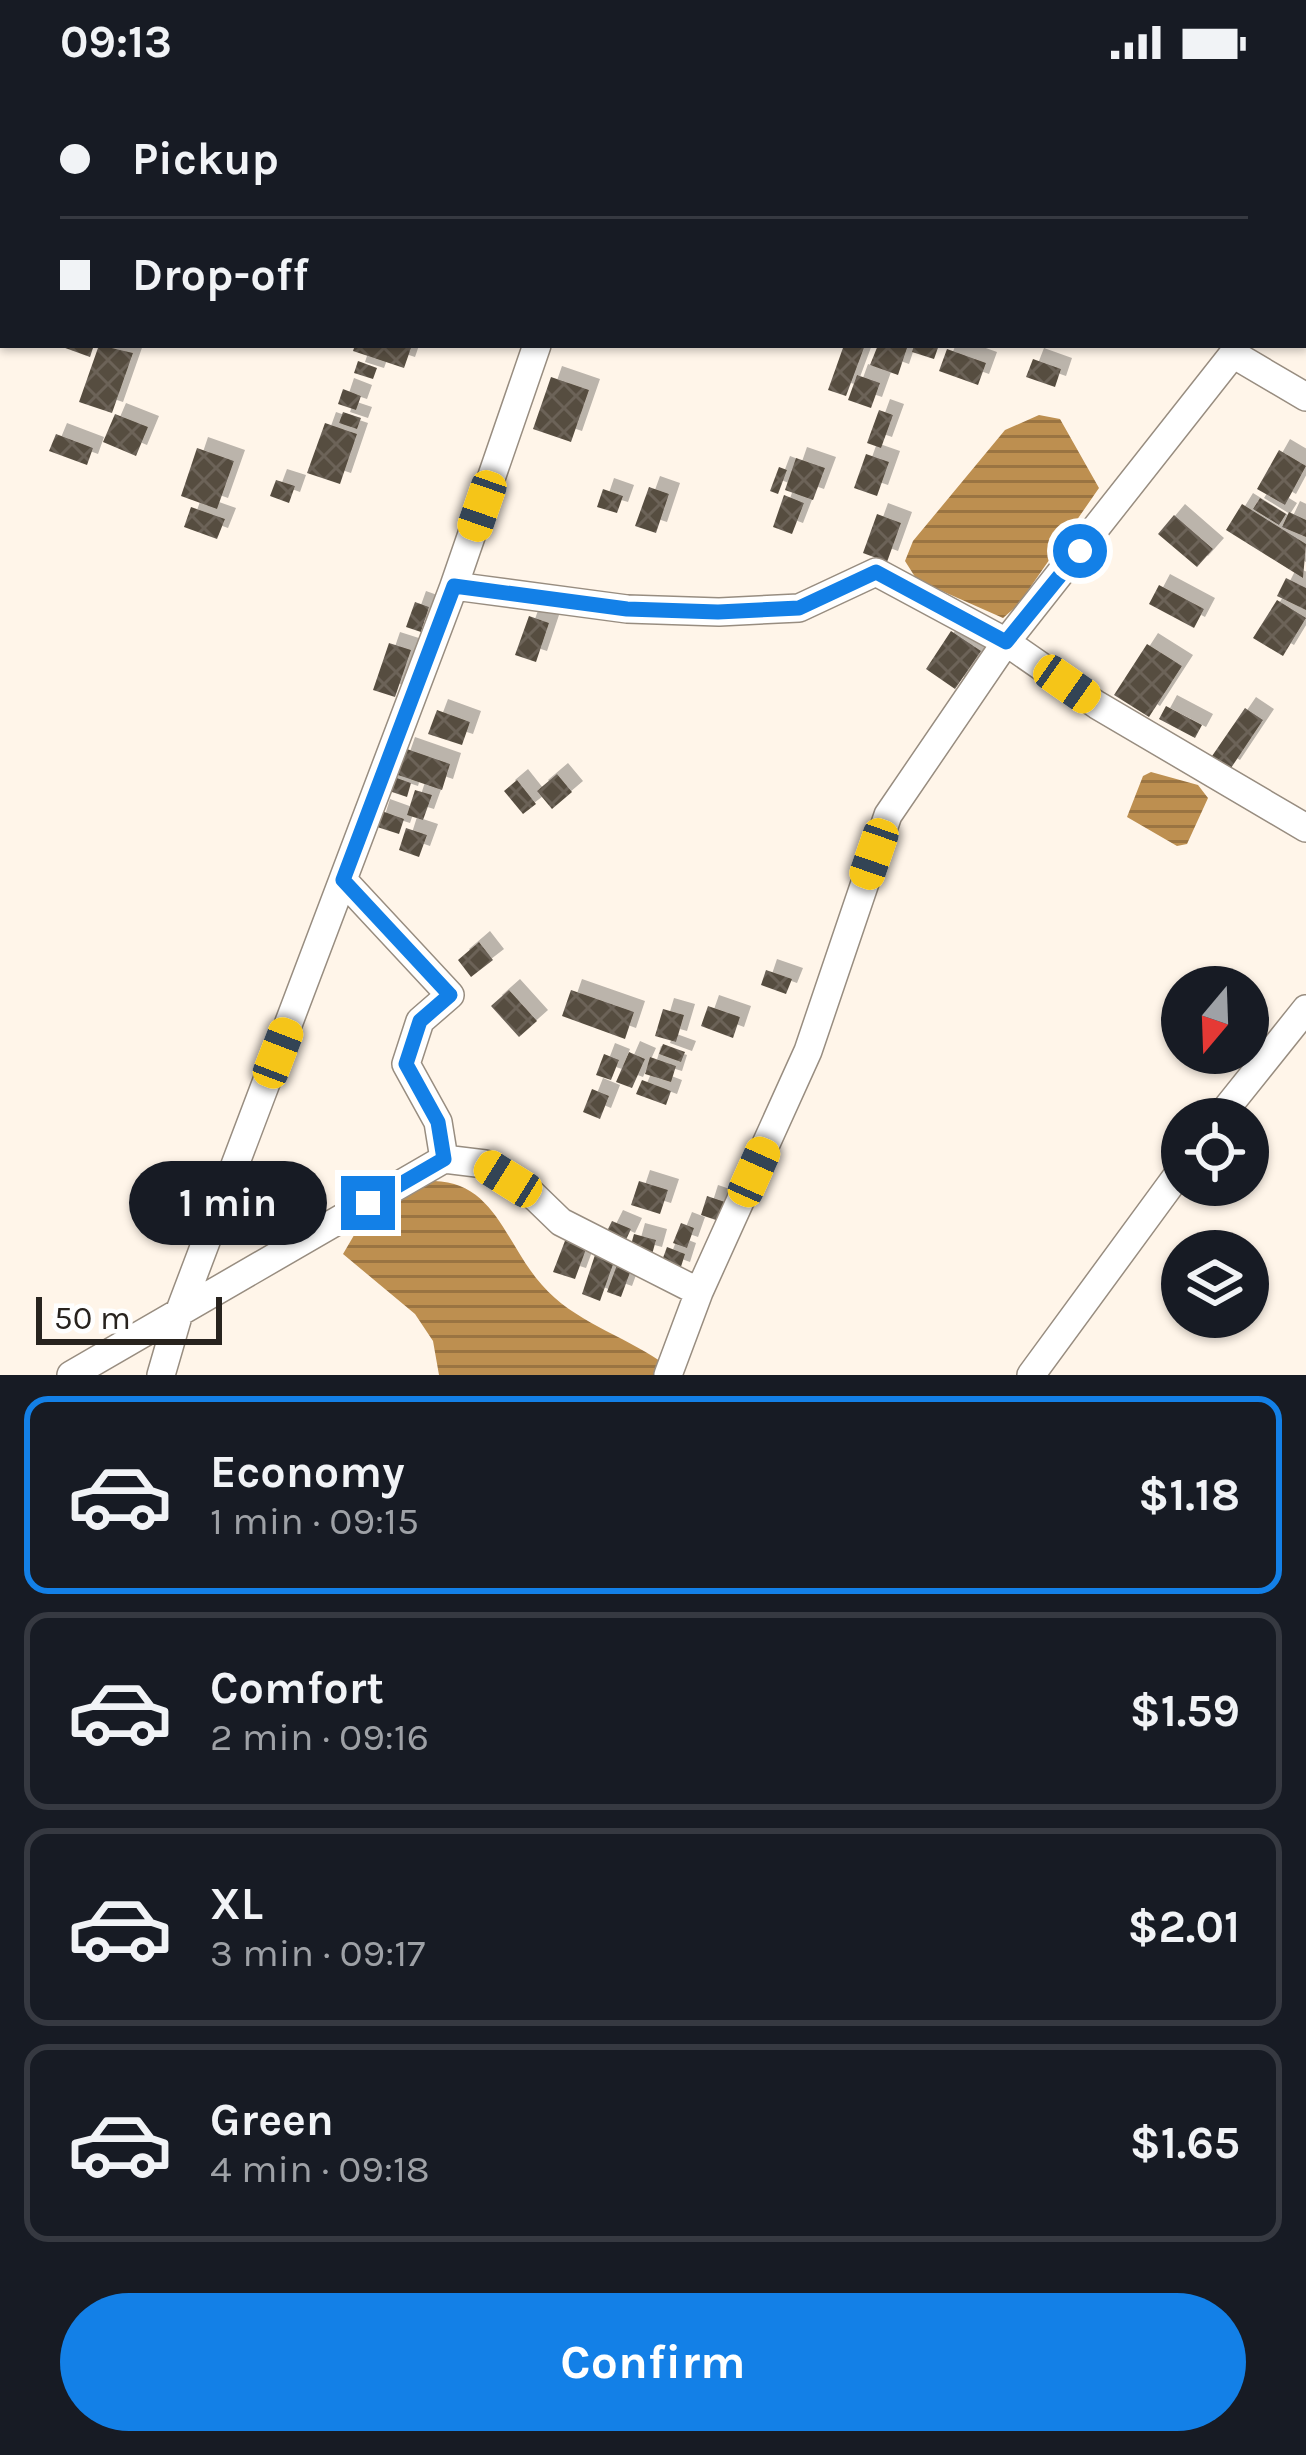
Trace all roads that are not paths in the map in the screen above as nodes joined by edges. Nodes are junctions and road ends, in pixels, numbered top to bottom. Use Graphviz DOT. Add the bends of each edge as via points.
graph roads {
  1 [pos="536,348"];
  2 [pos="1306,397"];
  3 [pos="454,586"];
  4 [pos="1006,642"];
  5 [pos="1306,828"];
  6 [pos="343,880"];
  7 [pos="1306,1009"];
  8 [pos="1235,1098"];
  9 [pos="444,1159"];
  10 [pos="1161,1198"];
  11 [pos="699,1292"];
  12 [pos="179,1312"];
  13 [pos="168,1372"];
  14 [pos="71,1375"];
  15 [pos="668,1375"];
  16 [pos="1031,1375"];
  1 -- 3 [label="street"];
  2 -- 4 [label="street" via="1233,354"];
  3 -- 4 [label="street" via="718,612 799,608 876,572"];
  3 -- 6 [label="street"];
  4 -- 5 [label="street"];
  4 -- 11 [label="street" via="888,815 808,1051"];
  6 -- 9 [label="street" via="450,995 420,1021 406,1064 438,1122"];
  6 -- 12 [label="street"];
  7 -- 8 [label="street"];
  9 -- 11 [label="street" via="485,1164 561,1222"];
  9 -- 12 [label="street"];
  10 -- 16 [label="street"];
  11 -- 15 [label="street"];
  12 -- 13 [label="street"];
  12 -- 14 [label="street"];
}
